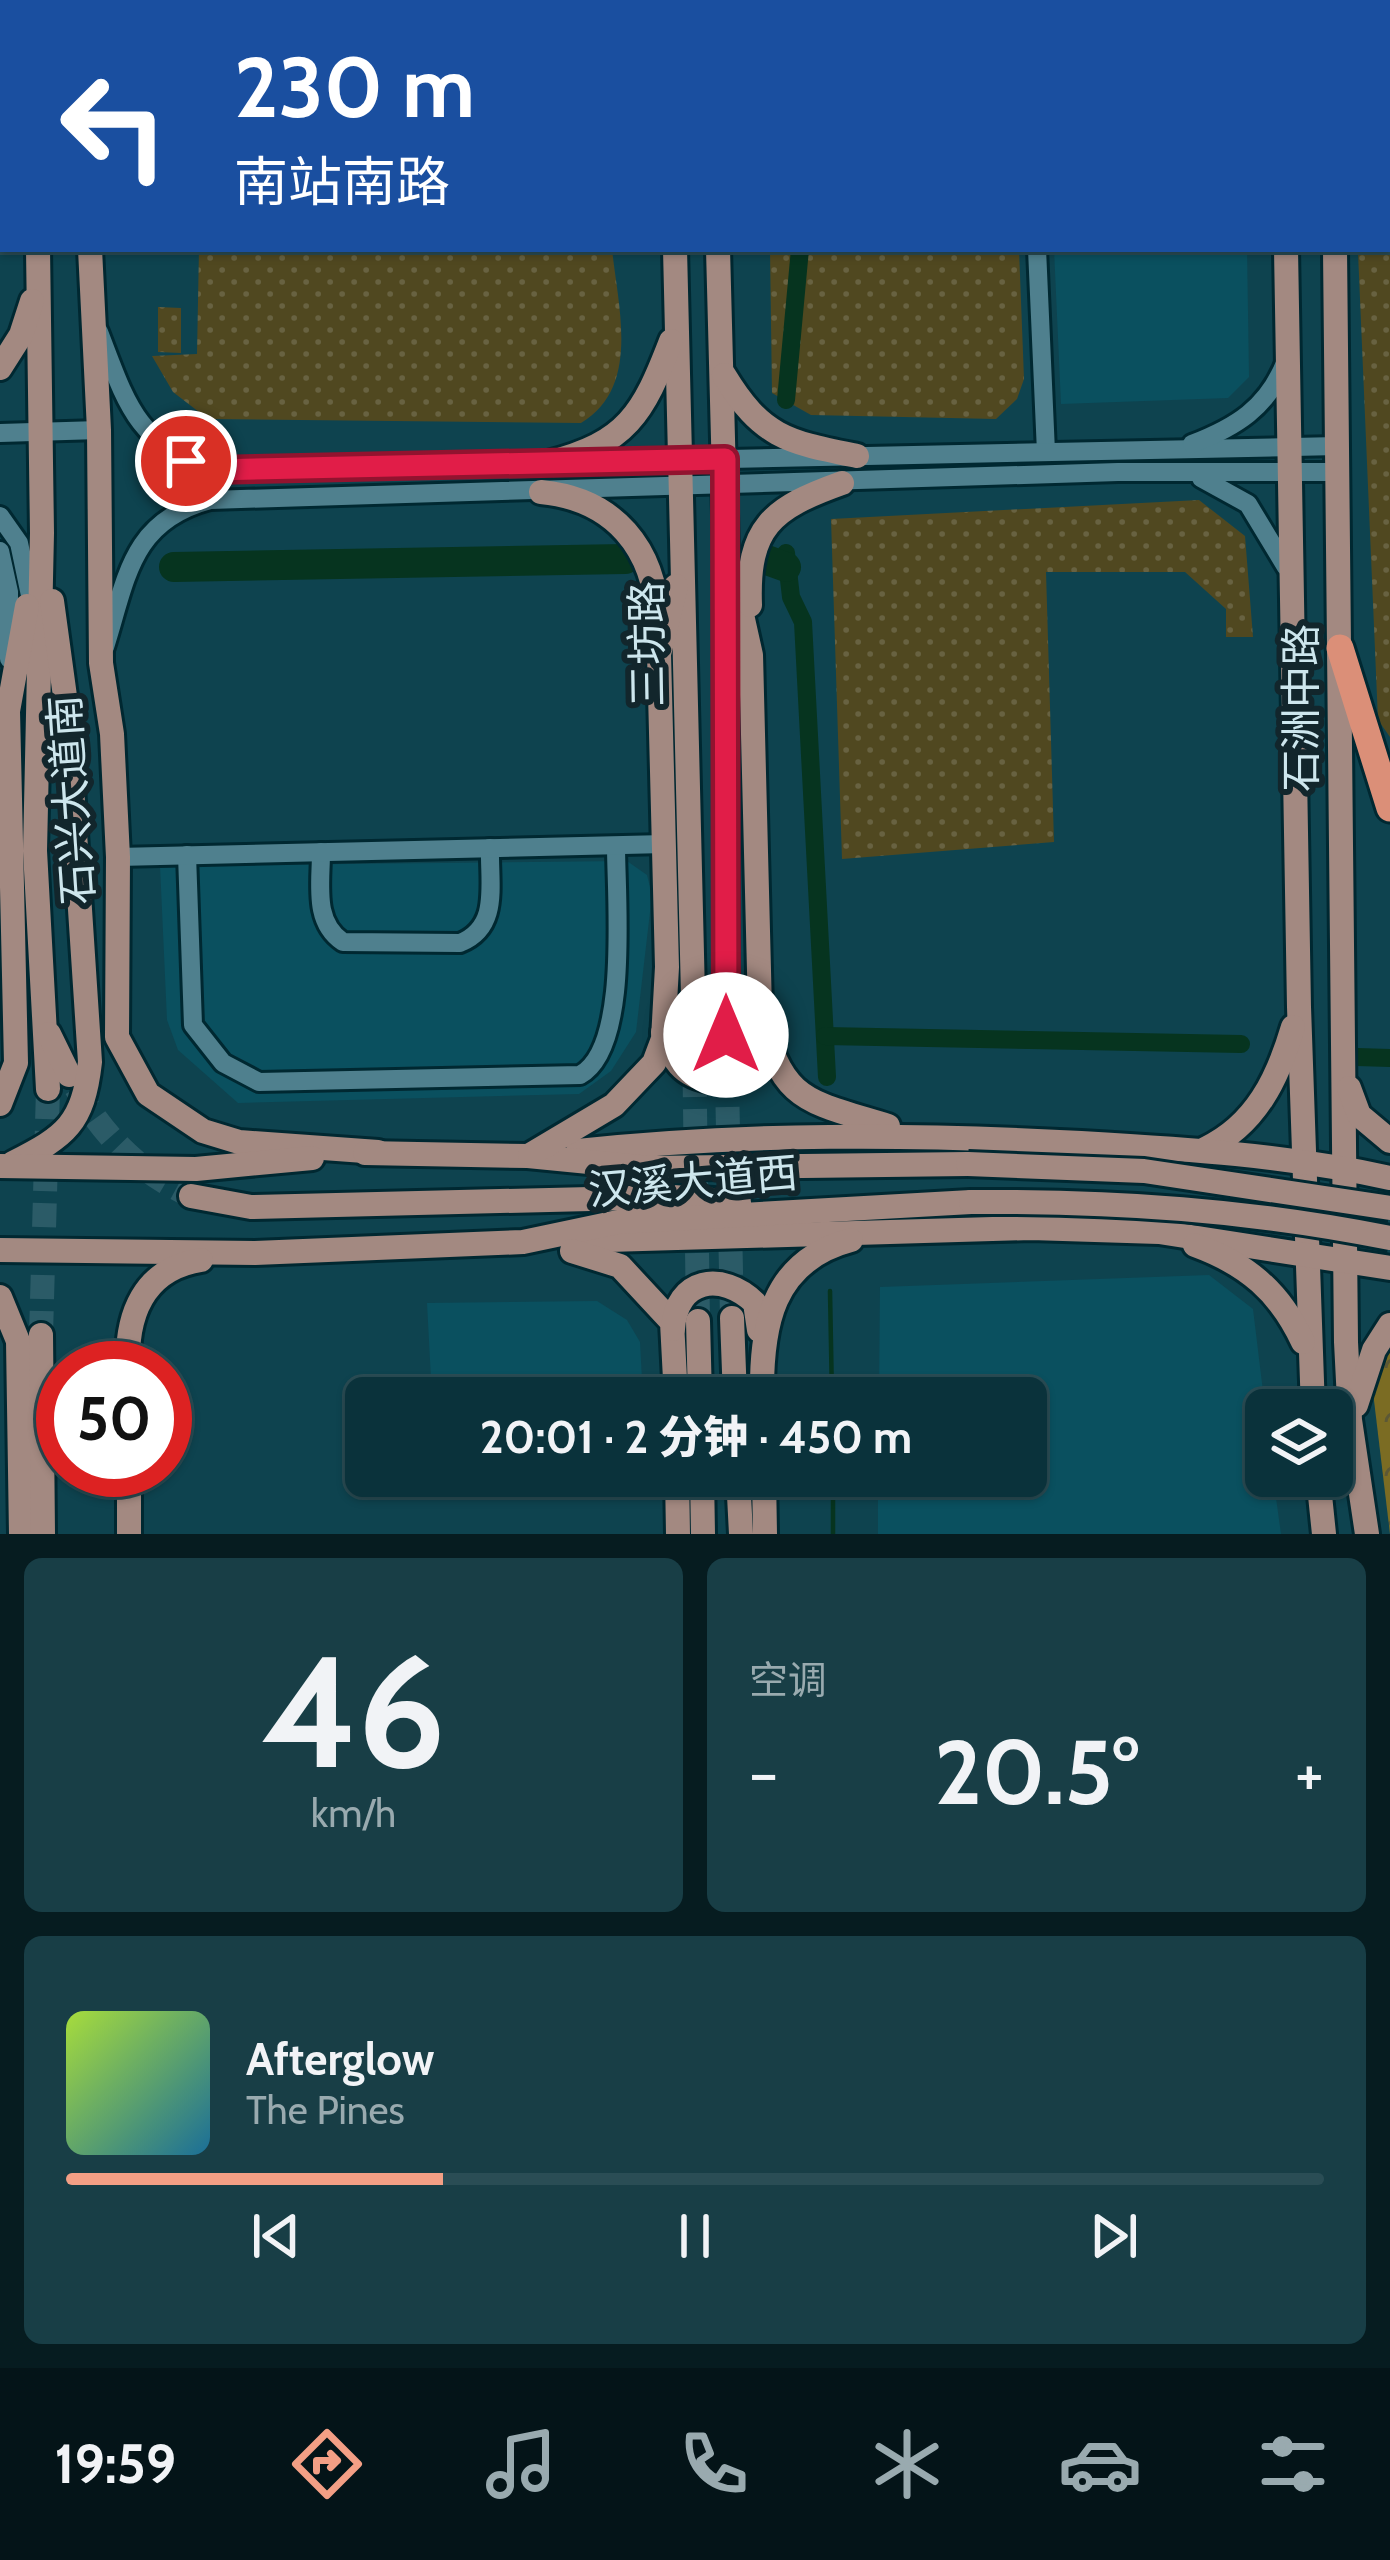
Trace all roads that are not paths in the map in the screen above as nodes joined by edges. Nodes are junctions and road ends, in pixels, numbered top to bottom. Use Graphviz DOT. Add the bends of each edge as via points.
graph roads {
  1 [pos="38,252"];
  2 [pos="90,252"];
  3 [pos="665,252"];
  4 [pos="675,252"];
  5 [pos="718,252"];
  6 [pos="728,252"];
  7 [pos="1037,252"];
  8 [pos="1286,252"];
  9 [pos="1335,252"];
  10 [pos="38,281"];
  11 [pos="723,306"];
  12 [pos="94,318"];
  13 [pos="676,318"];
  14 [pos="1288,353"];
  15 [pos="0,368"];
  16 [pos="723,374"];
  17 [pos="99,430"];
  18 [pos="40,432"];
  19 [pos="0,433"];
  20 [pos="1179,449"];
  21 [pos="1046,452"];
  22 [pos="857,456"];
  23 [pos="725,459"];
  24 [pos="1290,459"];
  25 [pos="1338,459"];
  26 [pos="681,460"];
  27 [pos="548,463"];
  28 [pos="1179,472"];
  29 [pos="842,483"];
  30 [pos="725,486"];
  31 [pos="682,488"];
  32 [pos="541,491"];
  33 [pos="0,516"];
  34 [pos="42,533"];
  35 [pos="685,550"];
  36 [pos="0,551"];
  37 [pos="726,552"];
  38 [pos="1289,574"];
  39 [pos="30,590"];
  40 [pos="1340,648"];
  41 [pos="38,650"];
  42 [pos="659,654"];
  43 [pos="751,655"];
  44 [pos="100,663"];
  45 [pos="8,711"];
  46 [pos="1370,752"];
  47 [pos="1390,774"];
  48 [pos="1390,808"];
  49 [pos="665,844"];
  50 [pos="616,846"];
  51 [pos="490,848"];
  52 [pos="320,852"];
  53 [pos="6,855"];
  54 [pos="187,855"];
  55 [pos="118,857"];
  56 [pos="1299,1007"];
  57 [pos="1340,1009"];
  58 [pos="761,1015"];
  59 [pos="664,1032"];
  60 [pos="726,1035"];
  61 [pos="117,1037"];
  62 [pos="694,1037"];
  63 [pos="1342,1072"];
  64 [pos="69,1075"];
  65 [pos="0,1104"];
  66 [pos="913,1134"];
  67 [pos="1390,1142"];
  68 [pos="1211,1151"];
  69 [pos="378,1152"];
  70 [pos="528,1156"];
  71 [pos="1305,1161"];
  72 [pos="3,1167"];
  73 [pos="1343,1167"];
  74 [pos="1390,1178"];
  75 [pos="190,1196"];
  76 [pos="1390,1208"];
  77 [pos="836,1209"];
  78 [pos="1160,1232"];
  79 [pos="875,1233"];
  80 [pos="1213,1237"];
  81 [pos="1390,1238"];
  82 [pos="523,1242"];
  83 [pos="0,1250"];
  84 [pos="255,1252"];
  85 [pos="1308,1252"];
  86 [pos="1347,1259"];
  87 [pos="1390,1268"];
  88 [pos="0,1297"];
  89 [pos="732,1318"];
  90 [pos="698,1321"];
  91 [pos="1390,1325"];
  92 [pos="673,1330"];
  93 [pos="41,1335"];
  94 [pos="130,1341"];
  95 [pos="761,1344"];
  96 [pos="1307,1351"];
  97 [pos="675,1377"];
  98 [pos="699,1377"];
  99 [pos="734,1377"];
  100 [pos="762,1377"];
  101 [pos="1313,1389"];
  102 [pos="1349,1389"];
  103 [pos="1353,1411"];
  104 [pos="1353,1440"];
  105 [pos="130,1497"];
  106 [pos="677,1497"];
  107 [pos="702,1497"];
  108 [pos="739,1497"];
  109 [pos="764,1497"];
  110 [pos="1320,1497"];
  111 [pos="22,1534"];
  112 [pos="43,1534"];
  113 [pos="130,1534"];
  114 [pos="678,1534"];
  115 [pos="703,1534"];
  116 [pos="741,1534"];
  117 [pos="765,1534"];
  118 [pos="1324,1534"];
  119 [pos="1367,1534"];
  1 -- 10 [label="main road, 石兴大道南"];
  2 -- 12 [label="main road, 石兴大道南"];
  3 -- 13 [label="street"];
  4 -- 13 [label="main road, 三坊路"];
  5 -- 11 [label="main road, 三坊路"];
  6 -- 11 [label="street"];
  7 -- 21 [label="street"];
  8 -- 14 [label="main road, 石洲中路"];
  9 -- 25 [label="main road, 石洲中路"];
  10 -- 15 [label="main road" via="21,335"];
  10 -- 18 [label="main road, 石兴大道南"];
  11 -- 16 [label="main road, 三坊路"];
  12 -- 17 [label="main road, 石兴大道南"];
  12 -- 27 [label="street" via="140,425 160,446 213,470"];
  13 -- 26 [label="main road, 三坊路"];
  13 -- 27 [label="main road" via="634,420 606,443"];
  14 -- 20 [label="street" via="1264,402 1244,420"];
  14 -- 24 [label="main road, 石洲中路"];
  16 -- 22 [label="main road" via="744,408 782,439"];
  16 -- 23 [label="main road, 三坊路"];
  17 -- 18 [label="street"];
  17 -- 44 [label="main road, 石兴大道南"];
  18 -- 19 [label="street"];
  18 -- 34 [label="main road, 石兴大道南"];
  20 -- 21 [label="street"];
  20 -- 24 [label="street"];
  21 -- 22 [label="street"];
  22 -- 23 [label="street"];
  23 -- 26 [label="street"];
  23 -- 30 [label="main road, 三坊路"];
  24 -- 25 [label="street"];
  24 -- 28 [label="street"];
  24 -- 38 [label="main road, 石洲中路"];
  25 -- 40 [label="main road, 石洲中路"];
  26 -- 27 [label="street"];
  26 -- 31 [label="main road, 三坊路"];
  28 -- 29 [label="street"];
  28 -- 38 [label="street" via="1248,503"];
  29 -- 30 [label="street"];
  29 -- 43 [label="main road" via="791,503 757,538 748,564"];
  30 -- 31 [label="street"];
  30 -- 37 [label="main road, 三坊路"];
  31 -- 32 [label="street"];
  31 -- 35 [label="main road, 三坊路"];
  32 -- 42 [label="main road" via="591,502 630,535 657,593"];
  32 -- 44 [label="street" via="210,500 182,508 138,547"];
  33 -- 39 [label="street" via="19,543"];
  34 -- 39 [label="main road"];
  34 -- 41 [label="main road, 石兴大道南"];
  34 -- 64 [label="main road" via="67,711"];
  35 -- 42 [label="main road"];
  35 -- 62 [label="main road, 三坊路"];
  36 -- 45 [label="street" via="9,592"];
  37 -- 43 [label="main road"];
  37 -- 60 [label="main road, 三坊路"];
  38 -- 56 [label="main road, 石洲中路"];
  39 -- 41 [label="street"];
  39 -- 45 [label="main road"];
  40 -- 46 [label="highway"];
  40 -- 57 [label="main road, 石洲中路"];
  41 -- 64 [label="main road, 石兴大道南" via="41,1016"];
  42 -- 49 [label="main road"];
  43 -- 58 [label="main road"];
  44 -- 55 [label="main road, 石兴大道南"];
  45 -- 53 [label="main road"];
  46 -- 47 [label="street"];
  46 -- 48 [label="highway"];
  49 -- 50 [label="street"];
  49 -- 59 [label="main road"];
  50 -- 51 [label="street"];
  50 -- 54 [label="street" via="615,989 604,1053 580,1075 259,1082 241,1075 193,1025"];
  51 -- 52 [label="street"];
  51 -- 52 [label="street" via="488,922 460,943 343,941 331,934 322,920"];
  52 -- 54 [label="street"];
  53 -- 65 [label="main road" via="16,1063"];
  54 -- 55 [label="street"];
  55 -- 61 [label="main road, 石兴大道南"];
  56 -- 57 [label="main road"];
  56 -- 68 [label="main road" via="1282,1066 1253,1113"];
  56 -- 71 [label="main road, 石洲中路"];
  57 -- 63 [label="main road, 石洲中路"];
  58 -- 59 [label="main road" via="748,1058 721,1079 690,1075 670,1056"];
  58 -- 66 [label="main road" via="775,1068 794,1089"];
  59 -- 70 [label="main road" via="654,1063 614,1105"];
  61 -- 64 [label="main road" via="101,1062"];
  61 -- 69 [label="main road, 石兴大道南" via="148,1094 203,1131 239,1142"];
  63 -- 67 [label="main road" via="1359,1115"];
  63 -- 73 [label="main road, 石洲中路"];
  64 -- 72 [label="main road" via="81,1109 59,1140"];
  66 -- 68 [label="main road"];
  66 -- 70 [label="main road" via="705,1137"];
  68 -- 71 [label="main road"];
  68 -- 80 [label="main road" via="1243,1168 1253,1189 1243,1224"];
  69 -- 70 [label="main road, 汉溪大道西"];
  69 -- 72 [label="main road, 汉溪大道西" via="196,1169"];
  70 -- 76 [label="main road, 汉溪大道西, bridge" via="650,1168 1144,1171"];
  71 -- 73 [label="main road"];
  71 -- 85 [label="main road, 石洲中路"];
  73 -- 74 [label="main road"];
  73 -- 86 [label="main road, 石洲中路"];
  75 -- 77 [label="main road" via="251,1207 674,1197"];
  77 -- 81 [label="main road, 汉溪大道西, bridge" via="1127,1201 1276,1215"];
  77 -- 82 [label="main road, 汉溪大道西" via="618,1222"];
  78 -- 79 [label="main road"];
  78 -- 80 [label="main road"];
  78 -- 96 [label="main road" via="1251,1273 1286,1305"];
  79 -- 82 [label="main road"];
  79 -- 95 [label="main road" via="836,1244 782,1283"];
  80 -- 85 [label="main road"];
  82 -- 84 [label="main road, 汉溪大道西"];
  82 -- 92 [label="main road" via="620,1266 657,1301"];
  83 -- 84 [label="main road, 汉溪大道西"];
  84 -- 94 [label="main road" via="161,1272 132,1316"];
  85 -- 86 [label="main road"];
  85 -- 96 [label="main road, 石洲中路"];
  86 -- 87 [label="main road"];
  86 -- 102 [label="main road, 石洲中路"];
  88 -- 111 [label="main road" via="18,1341"];
  89 -- 99 [label="main road"];
  90 -- 98 [label="main road"];
  91 -- 103 [label="main road"];
  92 -- 95 [label="main road" via="686,1292 716,1282 754,1303"];
  92 -- 97 [label="main road"];
  93 -- 112 [label="main road"];
  95 -- 100 [label="main road"];
  96 -- 101 [label="main road, 石洲中路"];
  104 -- 119 [label="main road, 石洲中路"];
  105 -- 113 [label="main road"];
  106 -- 114 [label="main road"];
  107 -- 115 [label="main road"];
  108 -- 116 [label="main road"];
  109 -- 117 [label="main road"];
  110 -- 118 [label="main road"];
}
